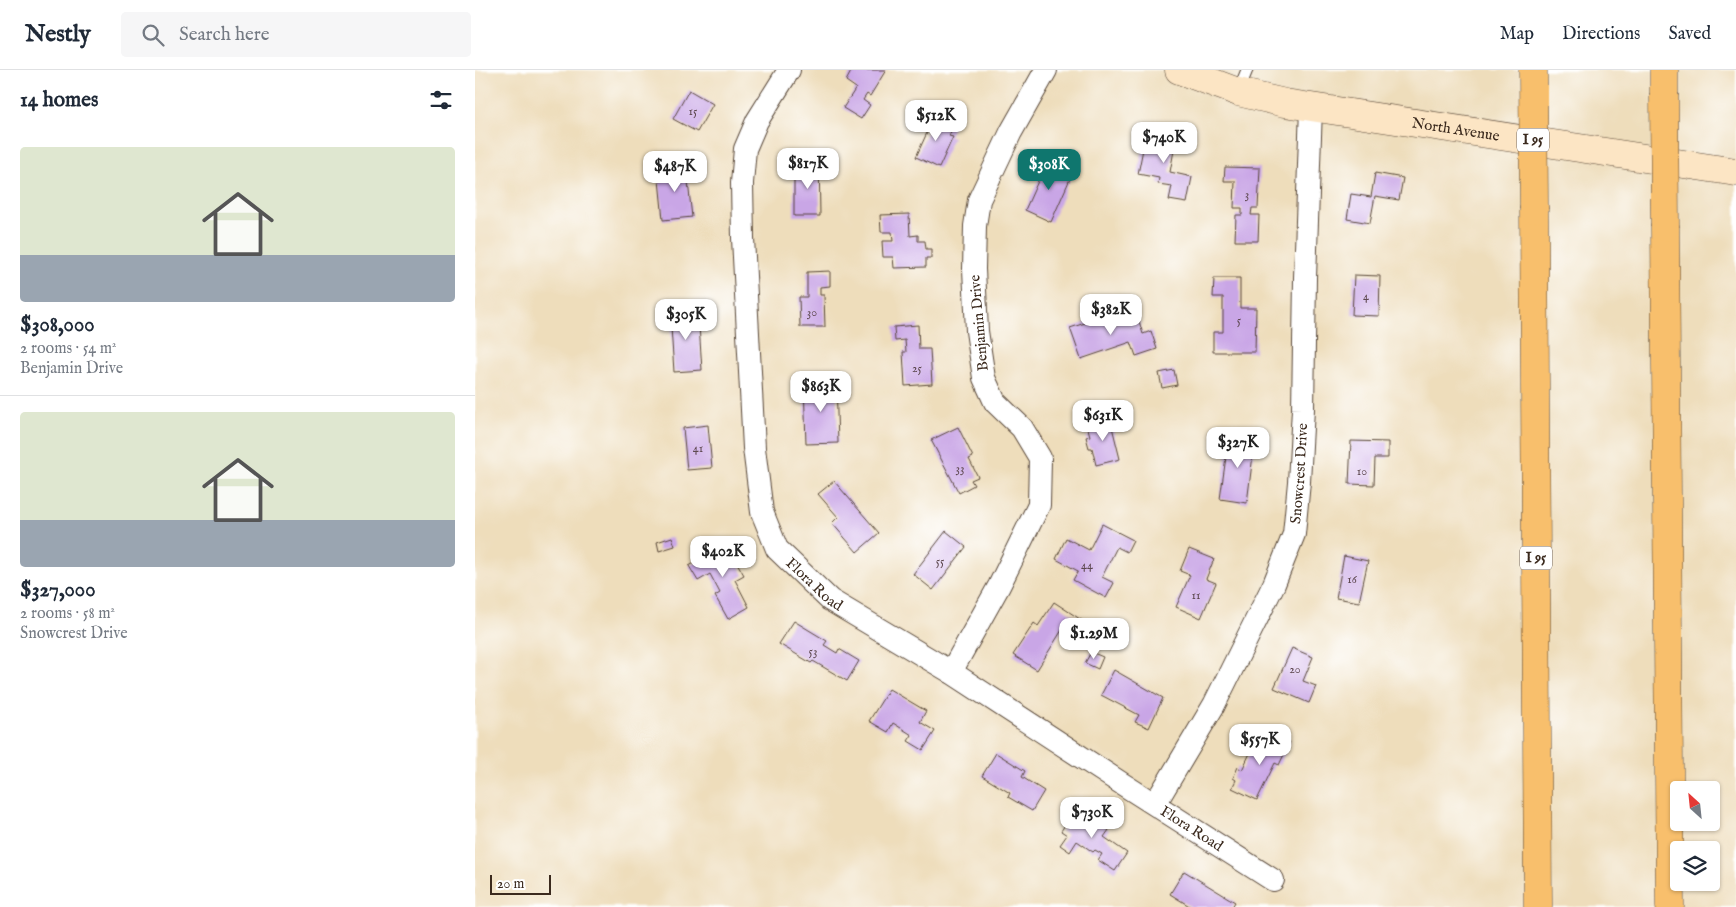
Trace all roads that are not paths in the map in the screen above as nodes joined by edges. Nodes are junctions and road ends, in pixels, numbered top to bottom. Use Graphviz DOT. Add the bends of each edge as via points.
graph roads {
  1 [pos="789,70"];
  2 [pos="1047,70"];
  3 [pos="1179,70"];
  4 [pos="1533,70"];
  5 [pos="1243,81"];
  6 [pos="1664,82"];
  7 [pos="1311,108"];
  8 [pos="1736,172"];
  9 [pos="951,672"];
  10 [pos="1155,804"];
  11 [pos="1273,880"];
  12 [pos="1538,907"];
  13 [pos="1670,907"];
  1 -- 9 [label="street, Flora Road" via="757,121 745,149 742,183 754,448 763,512 777,549 830,600"];
  2 -- 9 [label="street, Benjamin Drive" via="1011,132 979,200 974,269 977,331 984,378 995,402 1022,428 1040,458 1039,505"];
  3 -- 5 [label="main road, North Avenue"];
  4 -- 12 [label="highway, I 95, bridge"];
  5 -- 7 [label="main road, North Avenue"];
  6 -- 13 [label="highway, bridge"];
  7 -- 8 [label="main road, North Avenue"];
  7 -- 10 [label="street, Snowcrest Drive" via="1303,409 1294,534 1274,584 1214,705"];
  9 -- 10 [label="street, Flora Road"];
  10 -- 11 [label="street, Flora Road"];
}
